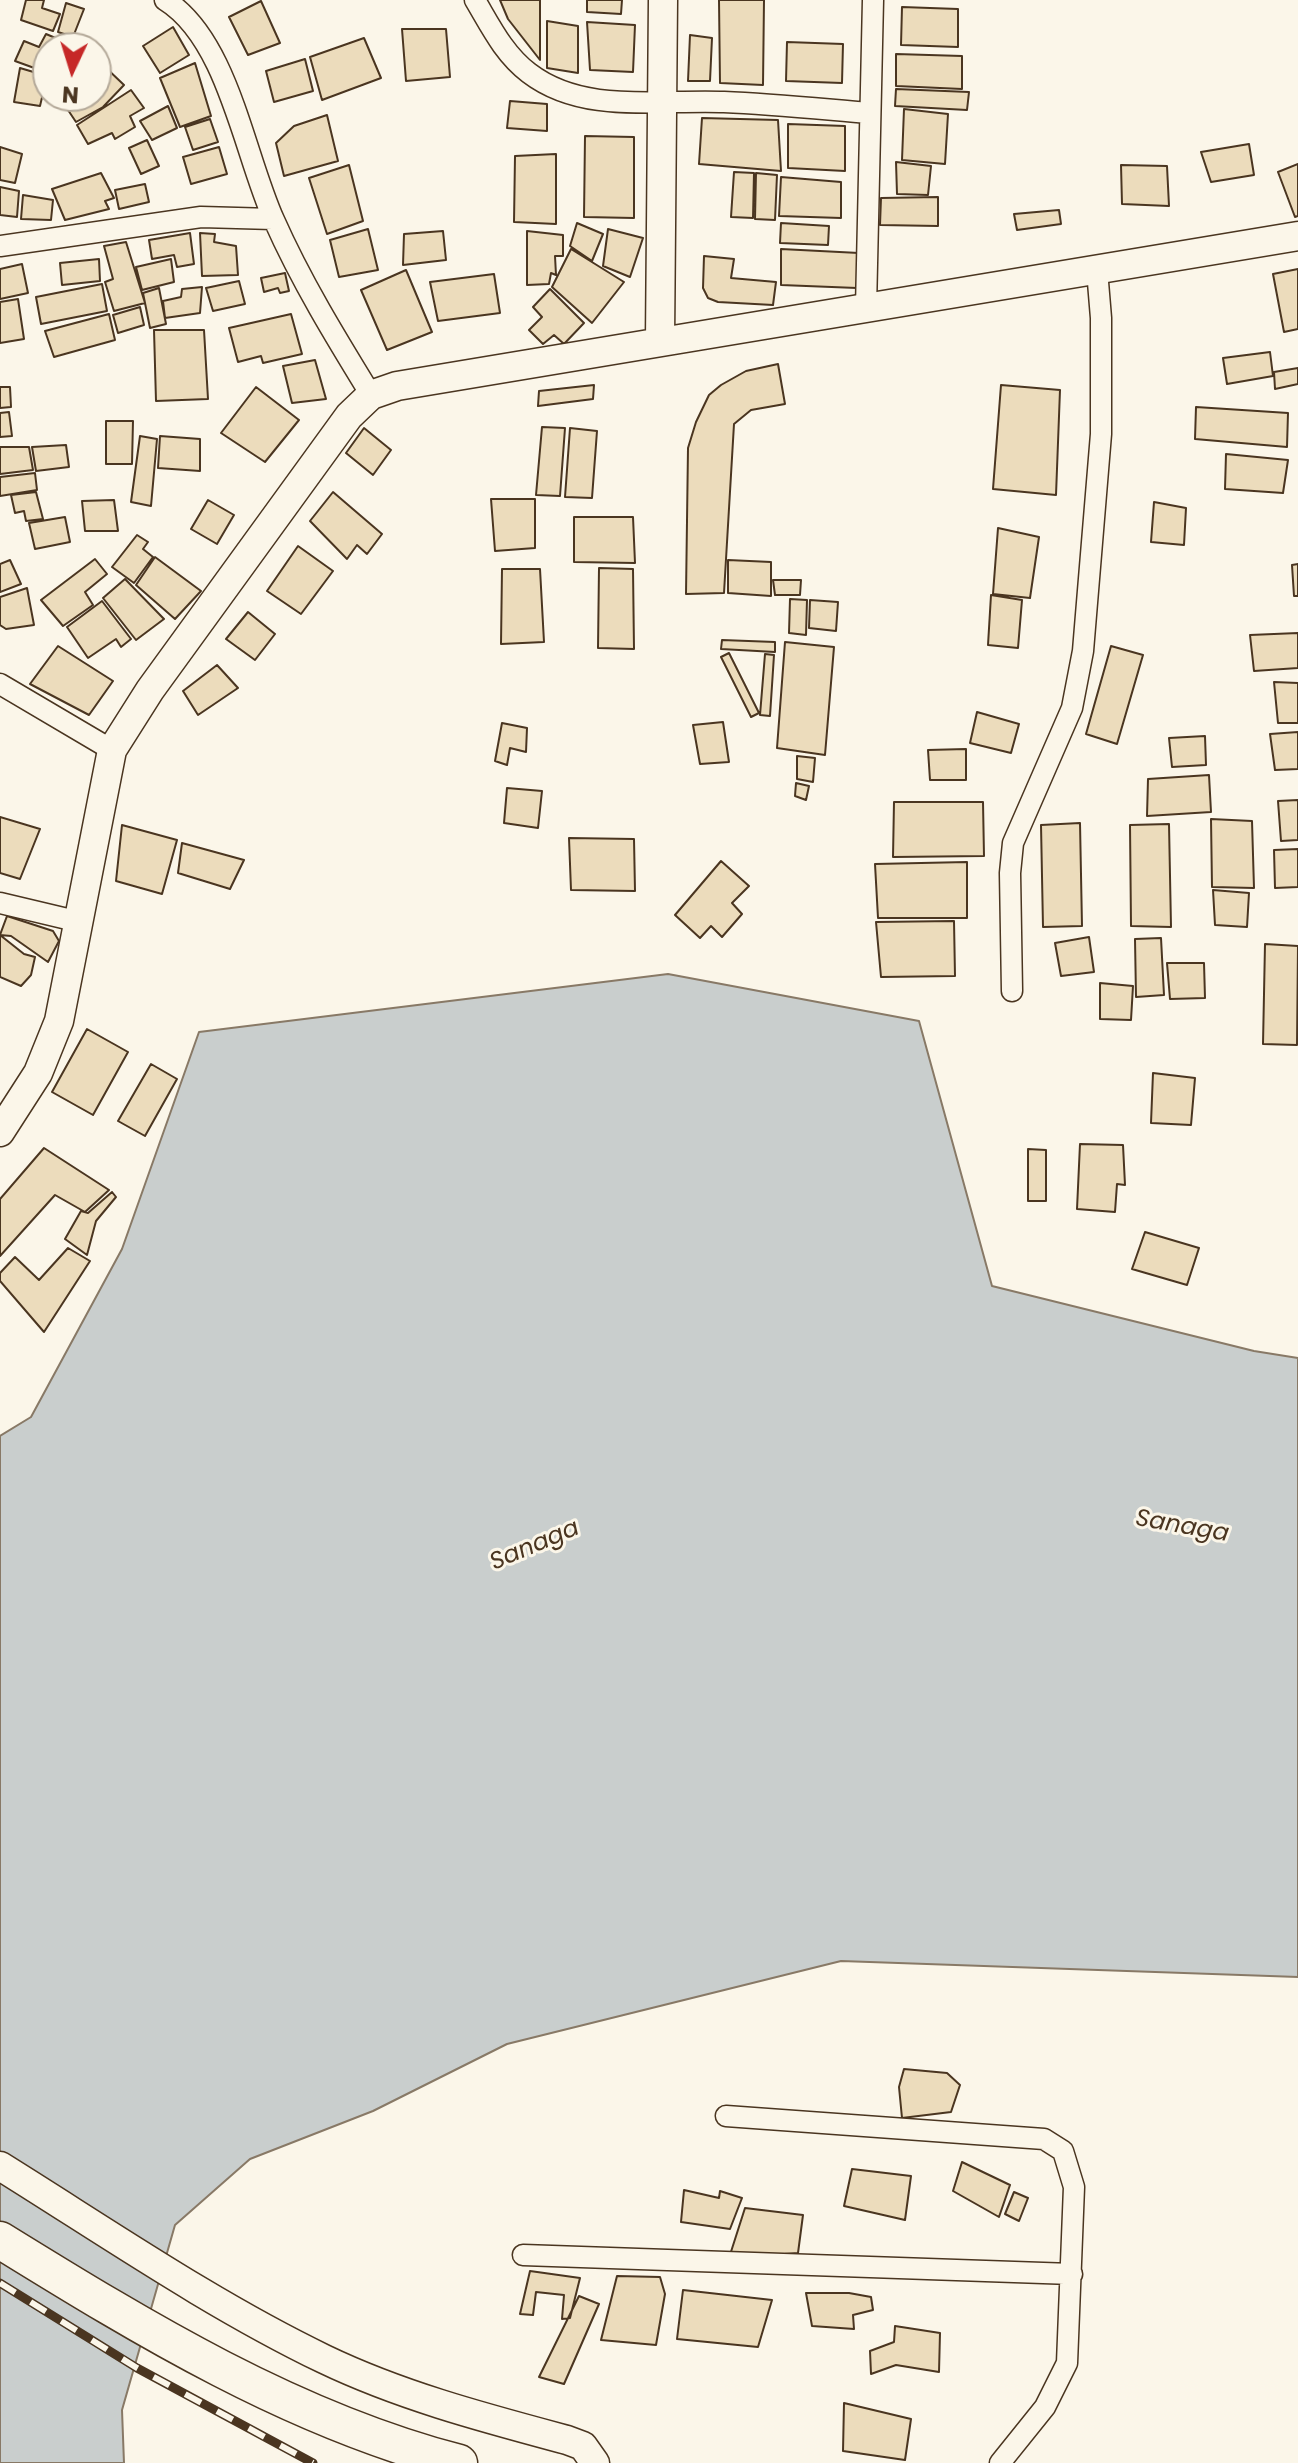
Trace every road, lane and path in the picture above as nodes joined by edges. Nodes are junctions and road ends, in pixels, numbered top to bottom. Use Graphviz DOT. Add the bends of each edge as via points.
graph roads {
  1 [pos="165,0"];
  2 [pos="475,0"];
  3 [pos="663,0"];
  4 [pos="873,0"];
  5 [pos="662,103"];
  6 [pos="870,113"];
  7 [pos="273,219"];
  8 [pos="1298,236"];
  9 [pos="0,246"];
  10 [pos="1097,270"];
  11 [pos="866,308"];
  12 [pos="660,340"];
  13 [pos="371,395"];
  14 [pos="0,684"];
  15 [pos="112,750"];
  16 [pos="0,903"];
  17 [pos="80,922"];
  18 [pos="1012,991"];
  19 [pos="0,1132"];
  20 [pos="726,2116"];
  21 [pos="0,2166"];
  22 [pos="0,2240"];
  23 [pos="523,2255"];
  24 [pos="1072,2274"];
  25 [pos="459,2463"];
  26 [pos="595,2463"];
  27 [pos="1000,2463"];
  1 -- 7 [label="street" via="191,20 212,55"];
  2 -- 5 [label="street" via="507,55 531,75 596,100"];
  3 -- 5 [label="street"];
  4 -- 6 [label="street"];
  5 -- 6 [label="street" via="721,101"];
  5 -- 12 [label="street"];
  6 -- 11 [label="street"];
  7 -- 9 [label="street" via="201,217"];
  7 -- 13 [label="street"];
  8 -- 10 [label="street"];
  10 -- 11 [label="street"];
  10 -- 18 [label="street" via="1101,434 1083,651 1072,708 1013,843"];
  11 -- 12 [label="street"];
  12 -- 13 [label="street"];
  13 -- 15 [label="street" via="304,476"];
  14 -- 15 [label="street"];
  15 -- 17 [label="street"];
  16 -- 17 [label="street"];
  17 -- 19 [label="street" via="59,1021 38,1073"];
  20 -- 24 [label="street" via="1044,2139 1063,2151 1074,2187"];
  21 -- 26 [label="street" via="324,2359 463,2411 583,2446"];
  22 -- 25 [label="highway" via="167,2343 334,2419"];
  23 -- 24 [label="street"];
  24 -- 27 [label="street" via="1067,2363 1045,2407"];
}
